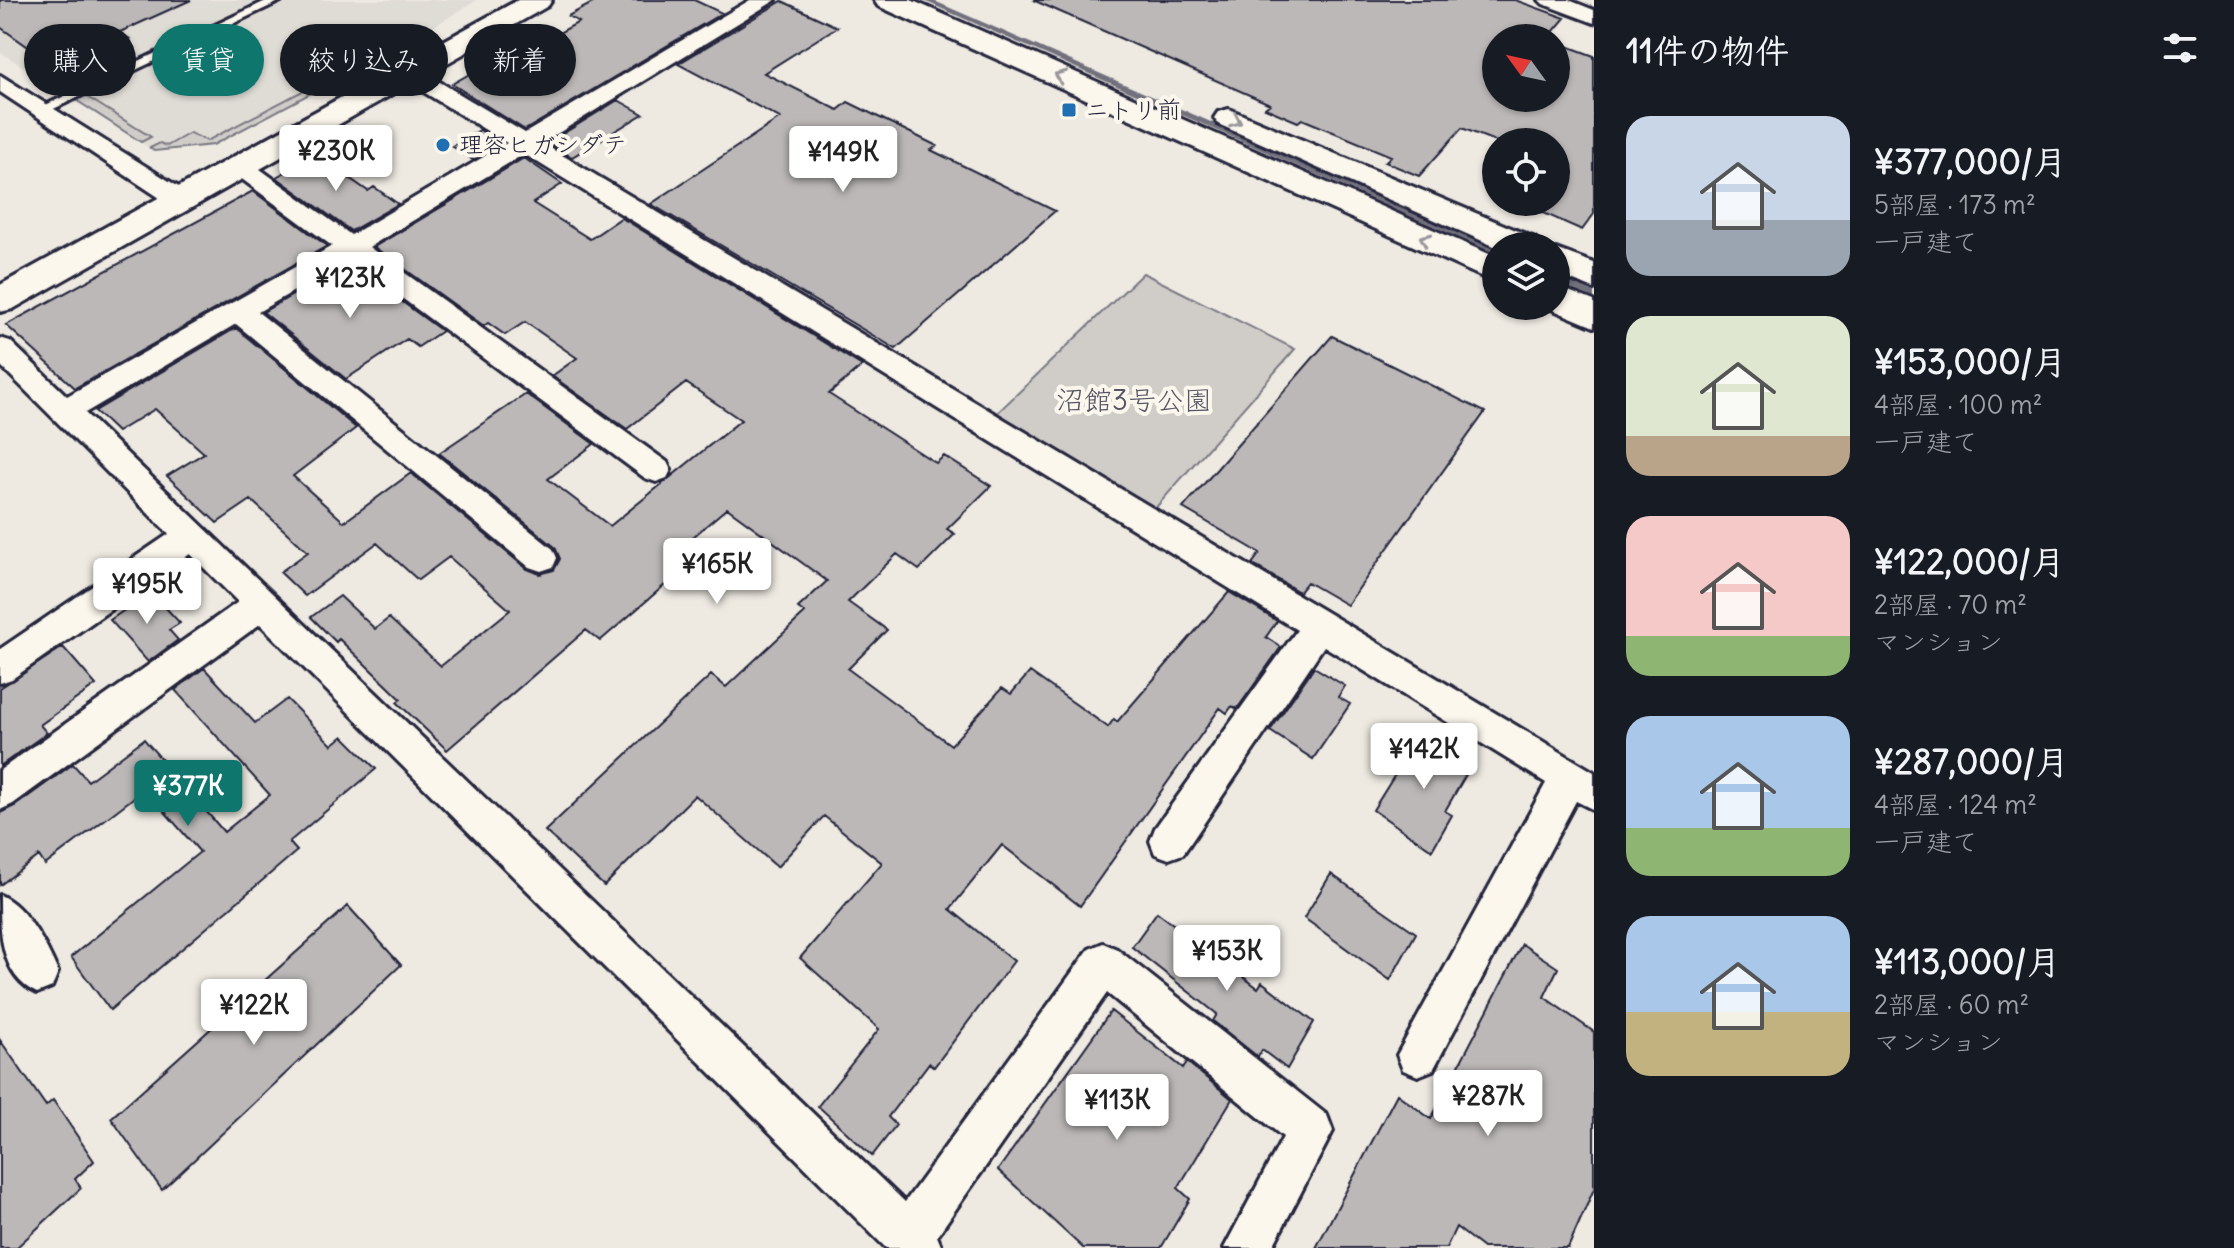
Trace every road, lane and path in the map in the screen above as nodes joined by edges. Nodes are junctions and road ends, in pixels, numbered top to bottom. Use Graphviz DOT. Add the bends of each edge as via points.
graph roads {
  1 [pos="277,0"];
  2 [pos="538,0"];
  3 [pos="765,0"];
  4 [pos="888,0"];
  5 [pos="959,0"];
  6 [pos="1550,0"];
  7 [pos="1591,20"];
  8 [pos="1017,25"];
  9 [pos="448,49"];
  10 [pos="0,82"];
  11 [pos="364,96"];
  12 [pos="447,96"];
  13 [pos="1205,107"];
  14 [pos="41,110"];
  15 [pos="526,143"];
  16 [pos="240,166"];
  17 [pos="181,200"];
  18 [pos="1491,232"];
  19 [pos="350,247"];
  20 [pos="1482,265"];
  21 [pos="1570,266"];
  22 [pos="1594,277"];
  23 [pos="0,300"];
  24 [pos="1570,304"];
  25 [pos="238,311"];
  26 [pos="1594,315"];
  27 [pos="0,348"];
  28 [pos="64,411"];
  29 [pos="656,470"];
  30 [pos="191,536"];
  31 [pos="541,558"];
  32 [pos="261,604"];
  33 [pos="1320,624"];
  34 [pos="0,668"];
  35 [pos="1581,785"];
  36 [pos="0,792"];
  37 [pos="1169,841"];
  38 [pos="2,925"];
  39 [pos="37,972"];
  40 [pos="1418,1055"];
  41 [pos="914,1243"];
  42 [pos="1247,1248"];
  1 -- 14 [label="lane"];
  2 -- 9 [label="street"];
  3 -- 15 [label="street"];
  20 -- 4 [label="street, one-way"];
  5 -- 8 [label="street"];
  6 -- 7 [label="street"];
  10 -- 14 [label="street"];
  11 -- 16 [label="street"];
  12 -- 15 [label="street"];
  13 -- 18 [label="street, one-way"];
  14 -- 17 [label="street"];
  15 -- 19 [label="street"];
  15 -- 33 [label="street"];
  16 -- 17 [label="street"];
  16 -- 19 [label="street"];
  17 -- 23 [label="street"];
  19 -- 25 [label="street"];
  19 -- 29 [label="street"];
  21 -- 22 [label="street"];
  24 -- 26 [label="street"];
  25 -- 28 [label="street"];
  25 -- 31 [label="street"];
  27 -- 28 [label="street"];
  28 -- 30 [label="street"];
  30 -- 32 [label="street"];
  30 -- 34 [label="street"];
  32 -- 36 [label="street"];
  32 -- 41 [label="street"];
  33 -- 35 [label="street"];
  33 -- 37 [label="street"];
  35 -- 40 [label="street"];
  38 -- 39 [label="street"];
  41 -- 42 [label="street" via="1103,963 1311,1131"];
}
